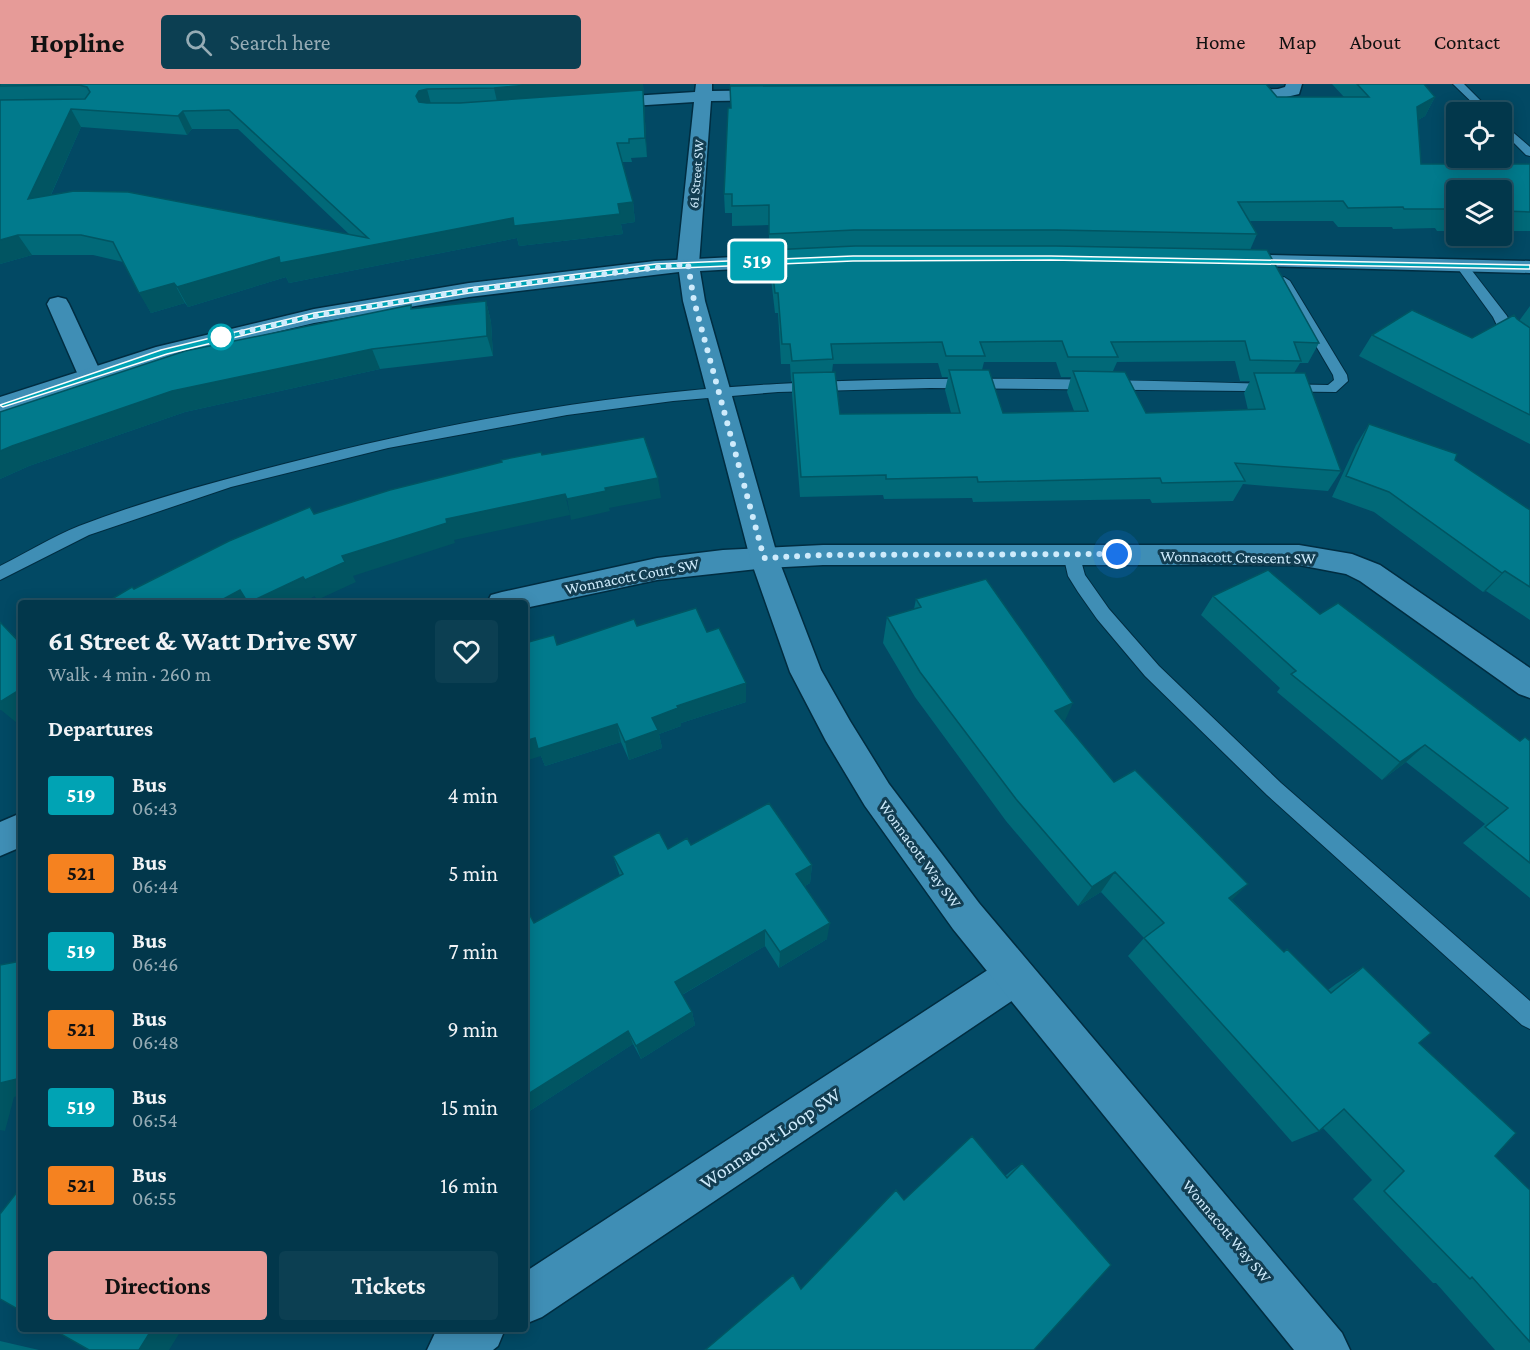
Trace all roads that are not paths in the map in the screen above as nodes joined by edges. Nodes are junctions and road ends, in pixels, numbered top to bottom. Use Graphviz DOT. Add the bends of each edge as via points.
graph roads {
  1 [pos="1458,84"];
  2 [pos="1294,87"];
  3 [pos="703,90"];
  4 [pos="798,95"];
  5 [pos="1216,95"];
  6 [pos="1477,102"];
  7 [pos="587,104"];
  8 [pos="1512,136"];
  9 [pos="1530,153"];
  10 [pos="842,259"];
  11 [pos="1204,260"];
  12 [pos="1272,261"];
  13 [pos="688,264"];
  14 [pos="1462,266"];
  15 [pos="1530,267"];
  16 [pos="58,304"];
  17 [pos="1530,352"];
  18 [pos="90,375"];
  19 [pos="719,391"];
  20 [pos="0,405"];
  21 [pos="1072,554"];
  22 [pos="764,558"];
  23 [pos="0,574"];
  24 [pos="516,600"];
  25 [pos="1530,685"];
  26 [pos="1014,976"];
  27 [pos="1530,1017"];
  28 [pos="528,1298"];
  29 [pos="477,1332"];
  30 [pos="452,1350"];
  31 [pos="1325,1350"];
  1 -- 6 [label="lane"];
  2 -- 5 [label="street" via="1264,95"];
  3 -- 4 [label="street"];
  3 -- 7 [label="street"];
  3 -- 13 [label="street, 61 Street SW"];
  8 -- 9 [label="lane"];
  10 -- 13 [label="street"];
  11 -- 12 [label="street"];
  12 -- 14 [label="street"];
  12 -- 19 [label="lane" via="1340,375 1341,381 1331,389 930,384"];
  13 -- 18 [label="street" via="469,290 314,316 217,338"];
  13 -- 19 [label="street, Wonnacott Way SW"];
  14 -- 15 [label="street"];
  14 -- 17 [label="lane" via="1500,316 1508,335"];
  16 -- 18 [label="street"];
  18 -- 20 [label="street"];
  19 -- 22 [label="street, Wonnacott Way SW"];
  19 -- 23 [label="lane" via="567,410 388,443 227,483 83,531"];
  21 -- 22 [label="street, Wonnacott Crescent SW"];
  21 -- 25 [label="street, Wonnacott Crescent SW" via="1299,555 1352,565 1370,573"];
  21 -- 27 [label="lane" via="1077,576 1096,605 1152,671 1274,789"];
  22 -- 24 [label="street, Wonnacott Court SW" via="707,562 629,575"];
  22 -- 26 [label="street, Wonnacott Way SW" via="806,672 838,731 877,795"];
  26 -- 28 [label="street, Wonnacott Loop SW"];
  26 -- 31 [label="street, Wonnacott Way SW"];
  29 -- 30 [label="street"];
}
